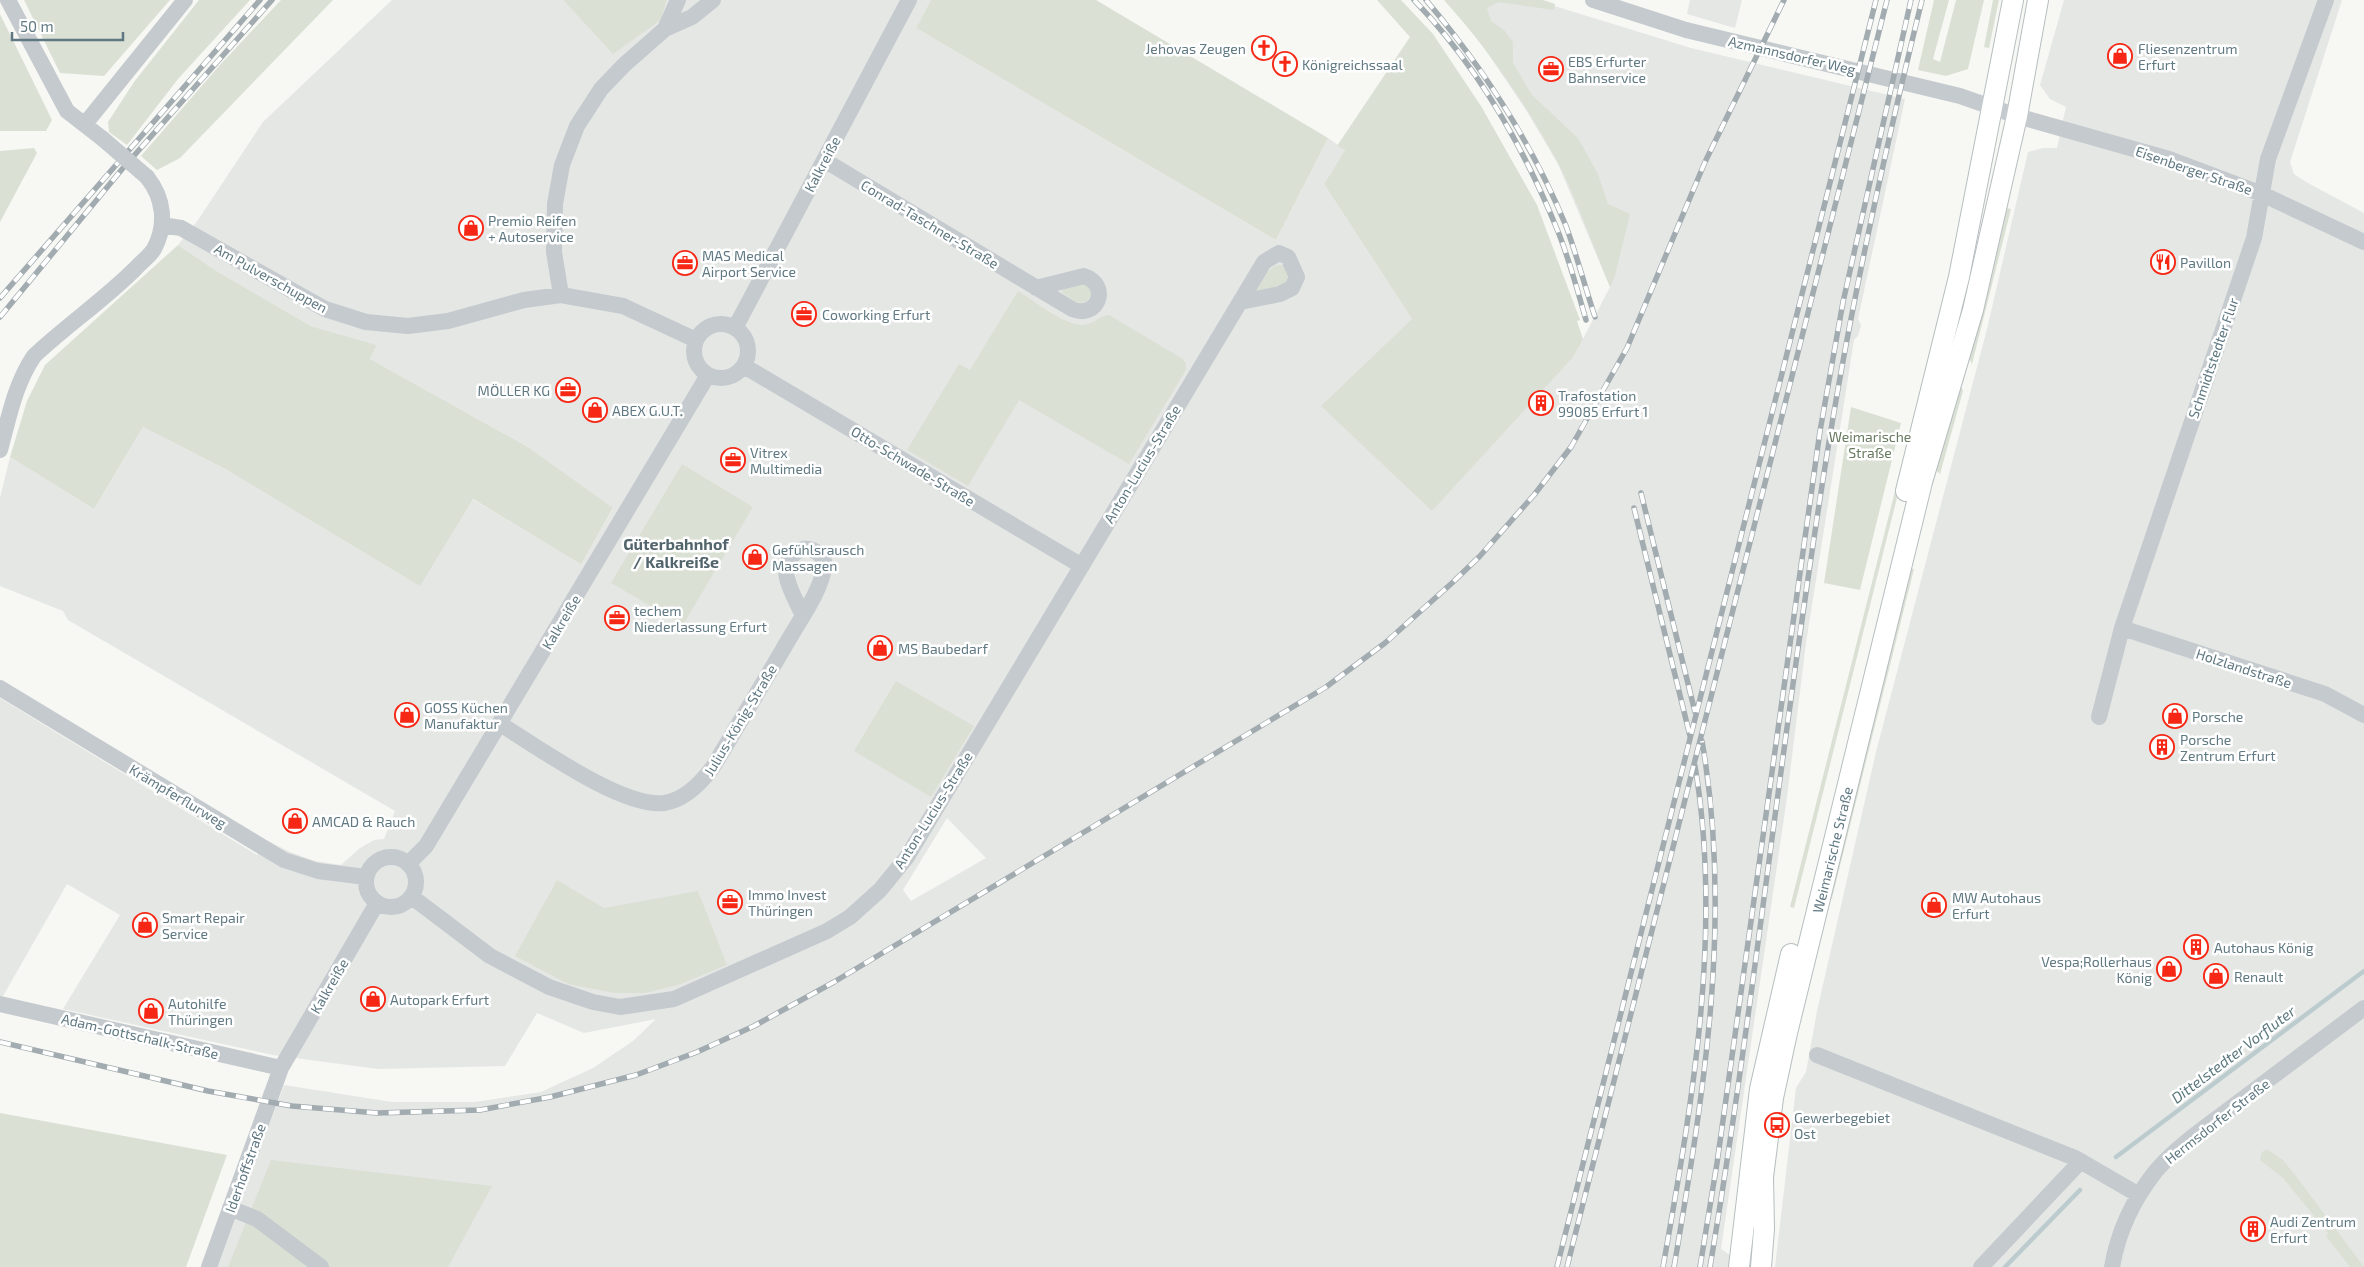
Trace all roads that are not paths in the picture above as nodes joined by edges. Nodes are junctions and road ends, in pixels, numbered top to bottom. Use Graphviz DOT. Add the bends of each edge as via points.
graph roads {
  1 [pos="8,0"];
  2 [pos="186,0"];
  3 [pos="678,0"];
  4 [pos="713,0"];
  5 [pos="909,0"];
  6 [pos="1593,0"];
  7 [pos="2013,0"];
  8 [pos="2038,0"];
  9 [pos="2326,0"];
  10 [pos="1626,5"];
  11 [pos="665,29"];
  12 [pos="1992,106"];
  13 [pos="2016,116"];
  14 [pos="85,124"];
  15 [pos="824,160"];
  16 [pos="2262,194"];
  17 [pos="162,225"];
  18 [pos="2364,242"];
  19 [pos="1036,288"];
  20 [pos="561,295"];
  21 [pos="1240,302"];
  22 [pos="735,328"];
  23 [pos="696,340"];
  24 [pos="744,366"];
  25 [pos="708,376"];
  26 [pos="0,450"];
  27 [pos="1082,566"];
  28 [pos="803,616"];
  29 [pos="2122,628"];
  30 [pos="0,688"];
  31 [pos="2364,715"];
  32 [pos="2099,717"];
  33 [pos="500,724"];
  34 [pos="408,864"];
  35 [pos="366,877"];
  36 [pos="412,897"];
  37 [pos="377,904"];
  38 [pos="0,1004"];
  39 [pos="2364,1008"];
  40 [pos="1817,1055"];
  41 [pos="281,1068"];
  42 [pos="2082,1161"];
  43 [pos="2139,1194"];
  44 [pos="230,1208"];
  45 [pos="209,1267"];
  46 [pos="321,1267"];
  47 [pos="1739,1267"];
  48 [pos="1761,1267"];
  49 [pos="1981,1267"];
  50 [pos="2112,1267"];
  1 -- 14 [label="street" via="67,111"];
  2 -- 14 [label="street"];
  3 -- 11 [label="street"];
  4 -- 11 [label="street" via="692,17"];
  5 -- 15 [label="street, Kalkreiße"];
  6 -- 10 [label="street, Azmannsdorfer Weg"];
  7 -- 12 [label="main road, Weimarische Straße"];
  8 -- 13 [label="main road, Weimarische Straße"];
  9 -- 16 [label="street, Schmidtstedter Flur" via="2268,159"];
  10 -- 12 [label="street, Azmannsdorfer Weg" via="1686,30 1930,88"];
  11 -- 20 [label="street" via="601,89 567,147 555,204 554,252"];
  12 -- 13 [label="street, Azmannsdorfer Weg"];
  12 -- 47 [label="main road, Weimarische Straße" via="1959,277 1777,1010 1760,1089"];
  13 -- 16 [label="street, Eisenberger Straße" via="2169,159"];
  13 -- 48 [label="main road, Weimarische Straße" via="1973,310 1922,482 1786,1033 1763,1177"];
  14 -- 17 [label="street, bridge" via="147,177 160,197"];
  15 -- 19 [label="street, Conrad-Taschner-Straße"];
  15 -- 22 [label="street, Kalkreiße"];
  16 -- 18 [label="street, Eisenberger Straße"];
  16 -- 29 [label="street, Schmidtstedter Flur" via="2254,238"];
  17 -- 20 [label="street, Am Pulverschuppen" via="181,228 325,309 366,322 408,326 448,321 524,300"];
  17 -- 26 [label="street" via="153,250 122,282 34,356 16,391"];
  20 -- 23 [label="street, Am Pulverschuppen" via="623,306"];
  21 -- 27 [label="street, Anton-Lucius-Straße"];
  22 -- 23 [label="street" via="718,324 709,327"];
  22 -- 24 [label="street" via="747,341 748,358"];
  23 -- 25 [label="street" via="697,364"];
  24 -- 25 [label="street" via="724,378"];
  24 -- 27 [label="street, Otto-Schwade-Straße"];
  25 -- 33 [label="street, Kalkreiße"];
  27 -- 36 [label="street, Anton-Lucius-Straße" via="907,857 880,890 850,916 802,944 674,999 620,1007 593,1002 549,987 490,956"];
  28 -- 33 [label="street, Julius-König-Straße" via="713,767 703,780 679,798 664,803 641,802 617,794"];
  29 -- 31 [label="street, Holzlandstraße" via="2325,694"];
  29 -- 32 [label="street, Schmidtstedter Flur"];
  30 -- 35 [label="street, Krämpferflurweg" via="284,860 318,871"];
  33 -- 34 [label="street, Kalkreiße" via="426,846"];
  34 -- 35 [label="street" via="400,858 383,858 376,862"];
  34 -- 36 [label="street" via="416,883"];
  35 -- 37 [label="street" via="368,892"];
  36 -- 37 [label="street" via="399,906"];
  37 -- 41 [label="street, Kalkreiße"];
  38 -- 41 [label="street, Adam-Gottschalk-Straße"];
  39 -- 43 [label="street, Hermsdorfer Straße" via="2182,1146 2156,1171"];
  40 -- 42 [label="street"];
  41 -- 44 [label="street, Iderhoffstraße"];
  42 -- 43 [label="street"];
  42 -- 49 [label="street"];
  43 -- 50 [label="street, Hermsdorfer Straße" via="2118,1240"];
  44 -- 45 [label="street, Iderhoffstraße"];
  44 -- 46 [label="street" via="257,1219"];
}
